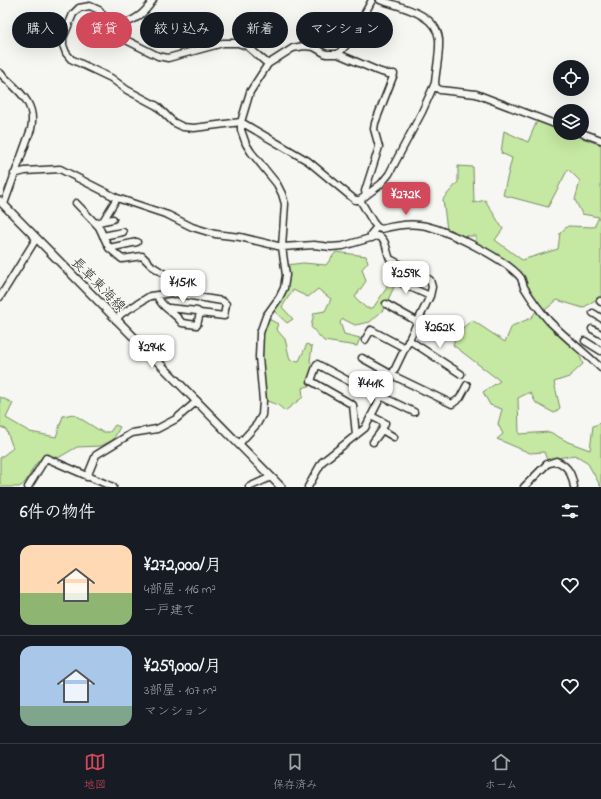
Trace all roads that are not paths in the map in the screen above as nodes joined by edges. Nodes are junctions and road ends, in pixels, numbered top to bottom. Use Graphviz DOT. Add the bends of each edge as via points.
graph roads {
  1 [pos="153,0"];
  2 [pos="372,0"];
  3 [pos="380,0"];
  4 [pos="101,12"];
  5 [pos="132,20"];
  6 [pos="132,43"];
  7 [pos="338,54"];
  8 [pos="268,64"];
  9 [pos="0,73"];
  10 [pos="435,83"];
  11 [pos="241,122"];
  12 [pos="553,123"];
  13 [pos="589,136"];
  14 [pos="601,140"];
  15 [pos="14,174"];
  16 [pos="366,195"];
  17 [pos="117,198"];
  18 [pos="360,200"];
  19 [pos="2,203"];
  20 [pos="76,203"];
  21 [pos="113,219"];
  22 [pos="103,221"];
  23 [pos="96,223"];
  24 [pos="377,227"];
  25 [pos="123,232"];
  26 [pos="103,236"];
  27 [pos="372,238"];
  28 [pos="36,239"];
  29 [pos="136,242"];
  30 [pos="282,247"];
  31 [pos="109,248"];
  32 [pos="390,278"];
  33 [pos="174,294"];
  34 [pos="157,295"];
  35 [pos="0,296"];
  36 [pos="430,296"];
  37 [pos="386,304"];
  38 [pos="168,309"];
  39 [pos="200,313"];
  40 [pos="593,313"];
  41 [pos="601,318"];
  42 [pos="116,320"];
  43 [pos="418,322"];
  44 [pos="592,329"];
  45 [pos="601,334"];
  46 [pos="365,340"];
  47 [pos="409,340"];
  48 [pos="585,341"];
  49 [pos="405,348"];
  50 [pos="601,351"];
  51 [pos="362,358"];
  52 [pos="600,366"];
  53 [pos="462,374"];
  54 [pos="392,375"];
  55 [pos="466,385"];
  56 [pos="380,397"];
  57 [pos="197,401"];
  58 [pos="414,412"];
  59 [pos="371,416"];
  60 [pos="382,430"];
  61 [pos="356,435"];
  62 [pos="394,437"];
  63 [pos="374,442"];
  64 [pos="239,444"];
  65 [pos="87,476"];
  66 [pos="271,477"];
  67 [pos="28,487"];
  68 [pos="113,487"];
  69 [pos="249,487"];
  70 [pos="281,487"];
  71 [pos="308,487"];
  72 [pos="524,487"];
  73 [pos="574,487"];
  1 -- 5 [label="street" via="147,10"];
  2 -- 7 [label="street" via="350,41"];
  3 -- 10 [label="street" via="421,15 438,32 439,51"];
  4 -- 11 [label="street" via="90,6 78,8 73,14 63,38 66,53 71,59 111,78 157,106 182,127 194,128"];
  6 -- 8 [label="street" via="168,58 223,43 238,43 247,46"];
  7 -- 8 [label="street" via="326,54 314,47 304,46 293,48"];
  7 -- 16 [label="street" via="378,71 394,74 375,123 379,147 365,191"];
  8 -- 11 [label="street" via="250,92"];
  9 -- 15 [label="street" via="21,93 30,106 33,120"];
  10 -- 12 [label="street" via="440,90 476,94"];
  10 -- 16 [label="street" via="390,174"];
  11 -- 18 [label="street" via="308,161 355,200"];
  11 -- 30 [label="street" via="246,144 282,194 285,204"];
  13 -- 14 [label="street"];
  15 -- 17 [label="street" via="60,169"];
  15 -- 19 [label="street"];
  16 -- 18 [label="street"];
  17 -- 22 [label="street"];
  17 -- 30 [label="street" via="215,234"];
  18 -- 24 [label="street"];
  19 -- 28 [label="main road, 長草東海線"];
  20 -- 23 [label="street"];
  21 -- 22 [label="street"];
  22 -- 23 [label="street"];
  23 -- 26 [label="street"];
  24 -- 27 [label="street" via="371,234"];
  24 -- 52 [label="street" via="381,229 420,225 437,229 492,255 521,278 548,320"];
  25 -- 26 [label="street"];
  26 -- 31 [label="street"];
  27 -- 30 [label="street" via="344,246"];
  27 -- 36 [label="street" via="382,238 390,259 430,280"];
  28 -- 35 [label="street"];
  28 -- 42 [label="main road, 長草東海線"];
  29 -- 31 [label="street"];
  30 -- 64 [label="street" via="286,275 284,288 280,298 266,316 260,333 262,415"];
  31 -- 33 [label="street" via="122,259 142,256 174,280"];
  32 -- 36 [label="street"];
  33 -- 34 [label="street"];
  33 -- 39 [label="street" via="222,301 226,304 224,316"];
  34 -- 38 [label="street" via="159,301"];
  34 -- 42 [label="street" via="150,296 121,314"];
  36 -- 43 [label="street"];
  37 -- 43 [label="street"];
  38 -- 39 [label="street"];
  38 -- 39 [label="street" via="182,324 197,326"];
  40 -- 41 [label="street"];
  42 -- 57 [label="main road, 長草東海線"];
  43 -- 47 [label="street"];
  44 -- 45 [label="street"];
  46 -- 49 [label="street" via="371,330"];
  47 -- 49 [label="street"];
  47 -- 53 [label="street"];
  48 -- 50 [label="street"];
  49 -- 54 [label="street"];
  51 -- 54 [label="street"];
  54 -- 55 [label="street" via="452,404 460,398"];
  54 -- 56 [label="street"];
  56 -- 58 [label="street"];
  56 -- 59 [label="street"];
  56 -- 61 [label="street" via="317,364 311,381 353,405"];
  57 -- 64 [label="main road, 長草東海線"];
  57 -- 65 [label="street" via="176,419 157,429 132,433 96,455"];
  59 -- 60 [label="street" via="385,423"];
  59 -- 61 [label="street" via="365,428"];
  60 -- 62 [label="street"];
  60 -- 63 [label="street"];
  61 -- 71 [label="street" via="322,462"];
  64 -- 66 [label="main road, 長草東海線"];
  65 -- 67 [label="street" via="46,458"];
  65 -- 68 [label="street"];
  66 -- 69 [label="street"];
  66 -- 70 [label="main road, 長草東海線"];
  72 -- 73 [label="street" via="552,461 569,470"];
}
